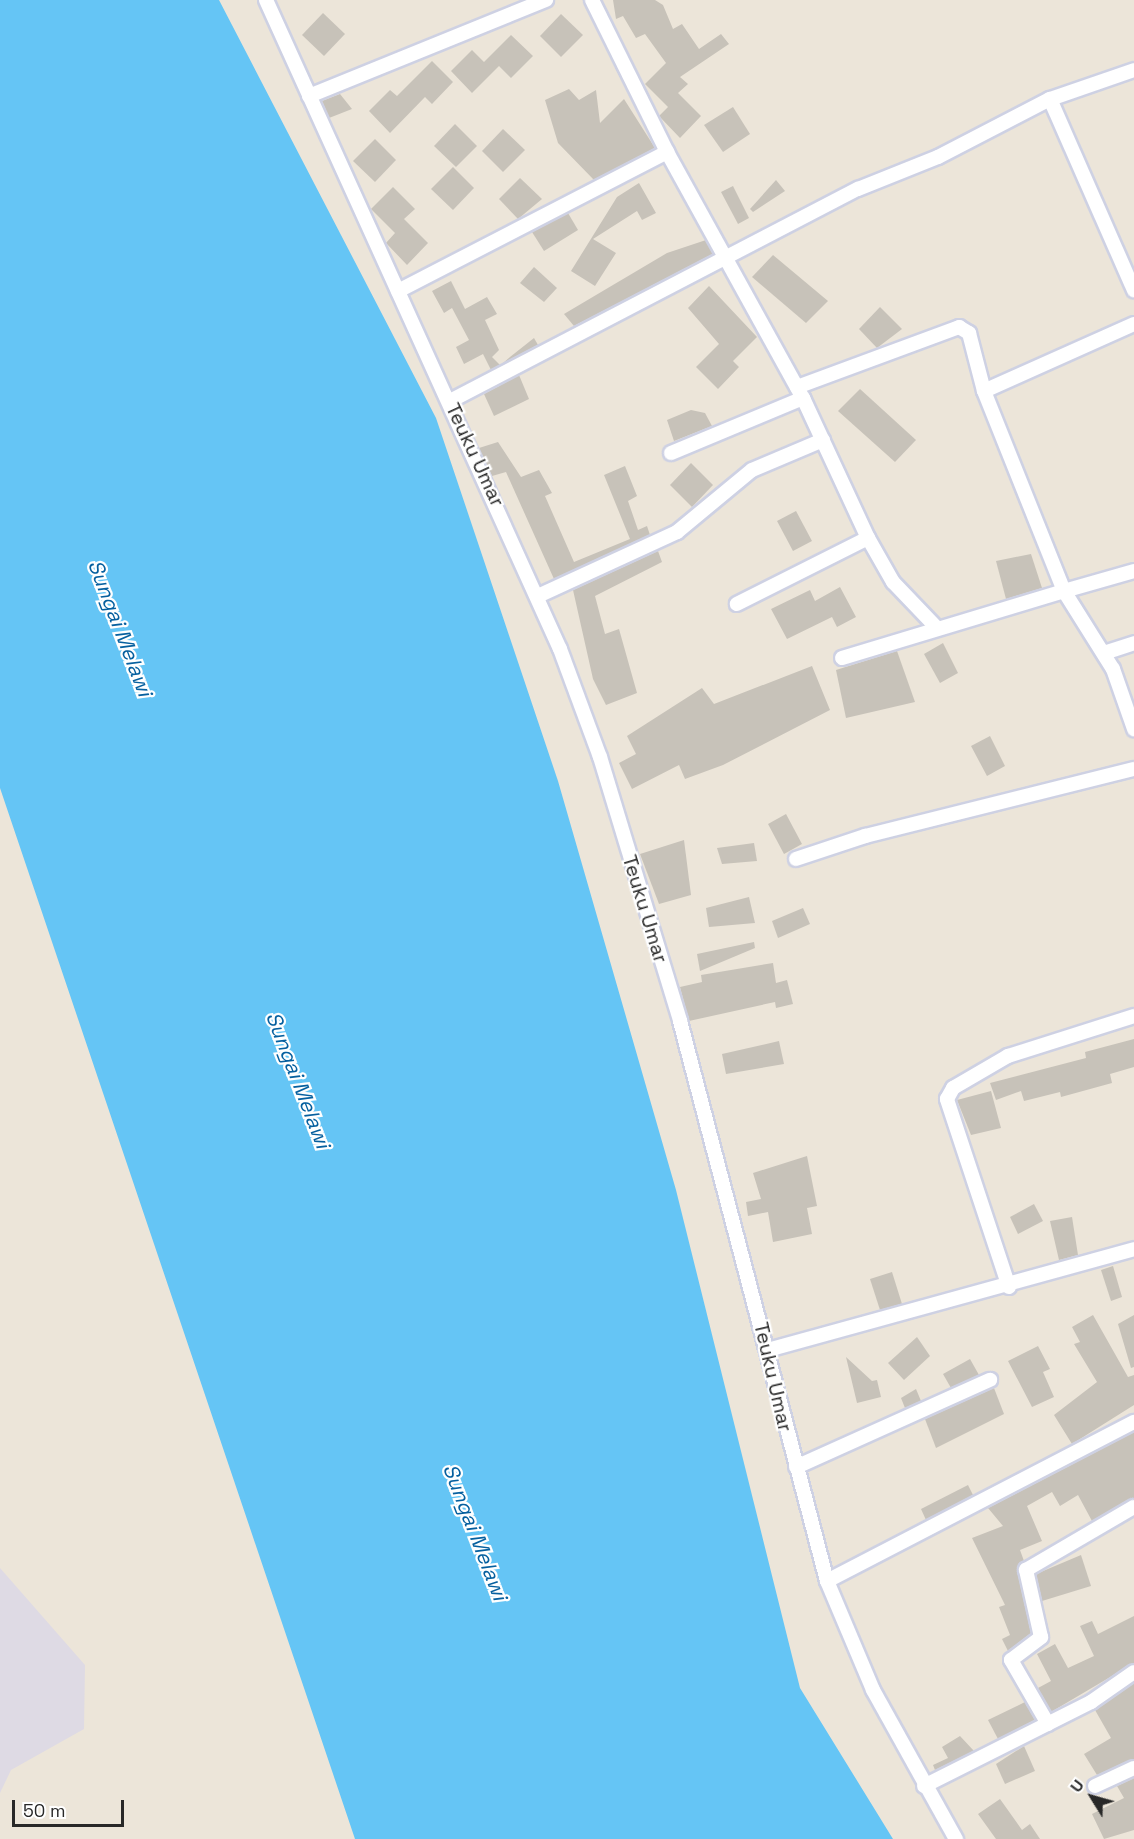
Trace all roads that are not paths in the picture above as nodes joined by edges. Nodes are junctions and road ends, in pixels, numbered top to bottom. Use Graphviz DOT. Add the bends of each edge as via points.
graph roads {
  1 [pos="266,0"];
  2 [pos="546,0"];
  3 [pos="592,0"];
  4 [pos="1134,70"];
  5 [pos="309,96"];
  6 [pos="1050,99"];
  7 [pos="667,152"];
  8 [pos="730,260"];
  9 [pos="1134,290"];
  10 [pos="398,291"];
  11 [pos="1134,324"];
  12 [pos="984,391"];
  13 [pos="800,392"];
  14 [pos="450,402"];
  15 [pos="823,440"];
  16 [pos="671,453"];
  17 [pos="868,538"];
  18 [pos="1134,571"];
  19 [pos="1064,591"];
  20 [pos="538,596"];
  21 [pos="737,604"];
  22 [pos="937,628"];
  23 [pos="1134,643"];
  24 [pos="1104,653"];
  25 [pos="842,658"];
  26 [pos="1134,729"];
  27 [pos="1134,769"];
  28 [pos="796,859"];
  29 [pos="1134,1016"];
  30 [pos="1134,1249"];
  31 [pos="1009,1287"];
  32 [pos="768,1350"];
  33 [pos="990,1380"];
  34 [pos="1134,1422"];
  35 [pos="796,1467"];
  36 [pos="1134,1507"];
  37 [pos="827,1581"];
  38 [pos="1134,1672"];
  39 [pos="1048,1724"];
  40 [pos="1134,1768"];
  41 [pos="924,1786"];
  42 [pos="1095,1786"];
  43 [pos="956,1839"];
  1 -- 5 [label="street, Teuku Umar"];
  2 -- 5 [label="street"];
  3 -- 7 [label="street"];
  4 -- 6 [label="street"];
  5 -- 10 [label="street, Teuku Umar"];
  6 -- 8 [label="street" via="938,157 858,189"];
  6 -- 9 [label="street"];
  7 -- 8 [label="street"];
  7 -- 10 [label="street"];
  8 -- 13 [label="street"];
  8 -- 14 [label="street"];
  10 -- 14 [label="street, Teuku Umar"];
  11 -- 12 [label="street"];
  12 -- 13 [label="street" via="969,333 959,327"];
  12 -- 19 [label="street"];
  13 -- 15 [label="street"];
  13 -- 16 [label="street"];
  14 -- 20 [label="street, Teuku Umar"];
  15 -- 17 [label="street"];
  15 -- 20 [label="street" via="752,471 677,532"];
  17 -- 21 [label="street"];
  17 -- 22 [label="street" via="893,582"];
  18 -- 19 [label="street"];
  19 -- 22 [label="street"];
  19 -- 24 [label="street"];
  20 -- 32 [label="street, Teuku Umar" via="600,757 680,1022"];
  22 -- 25 [label="street"];
  23 -- 24 [label="street"];
  24 -- 26 [label="street"];
  27 -- 28 [label="street" via="865,836"];
  29 -- 31 [label="street" via="1008,1056 954,1088 946,1099"];
  30 -- 31 [label="street"];
  31 -- 32 [label="street" via="842,1326"];
  32 -- 35 [label="street, Teuku Umar"];
  33 -- 35 [label="street"];
  34 -- 37 [label="street"];
  35 -- 37 [label="street, Teuku Umar"];
  36 -- 39 [label="street" via="1026,1570 1041,1637 1011,1660"];
  37 -- 41 [label="street, Teuku Umar" via="850,1642"];
  38 -- 39 [label="street"];
  39 -- 41 [label="street"];
  40 -- 42 [label="street"];
  41 -- 43 [label="street, Teuku Umar"];
}
